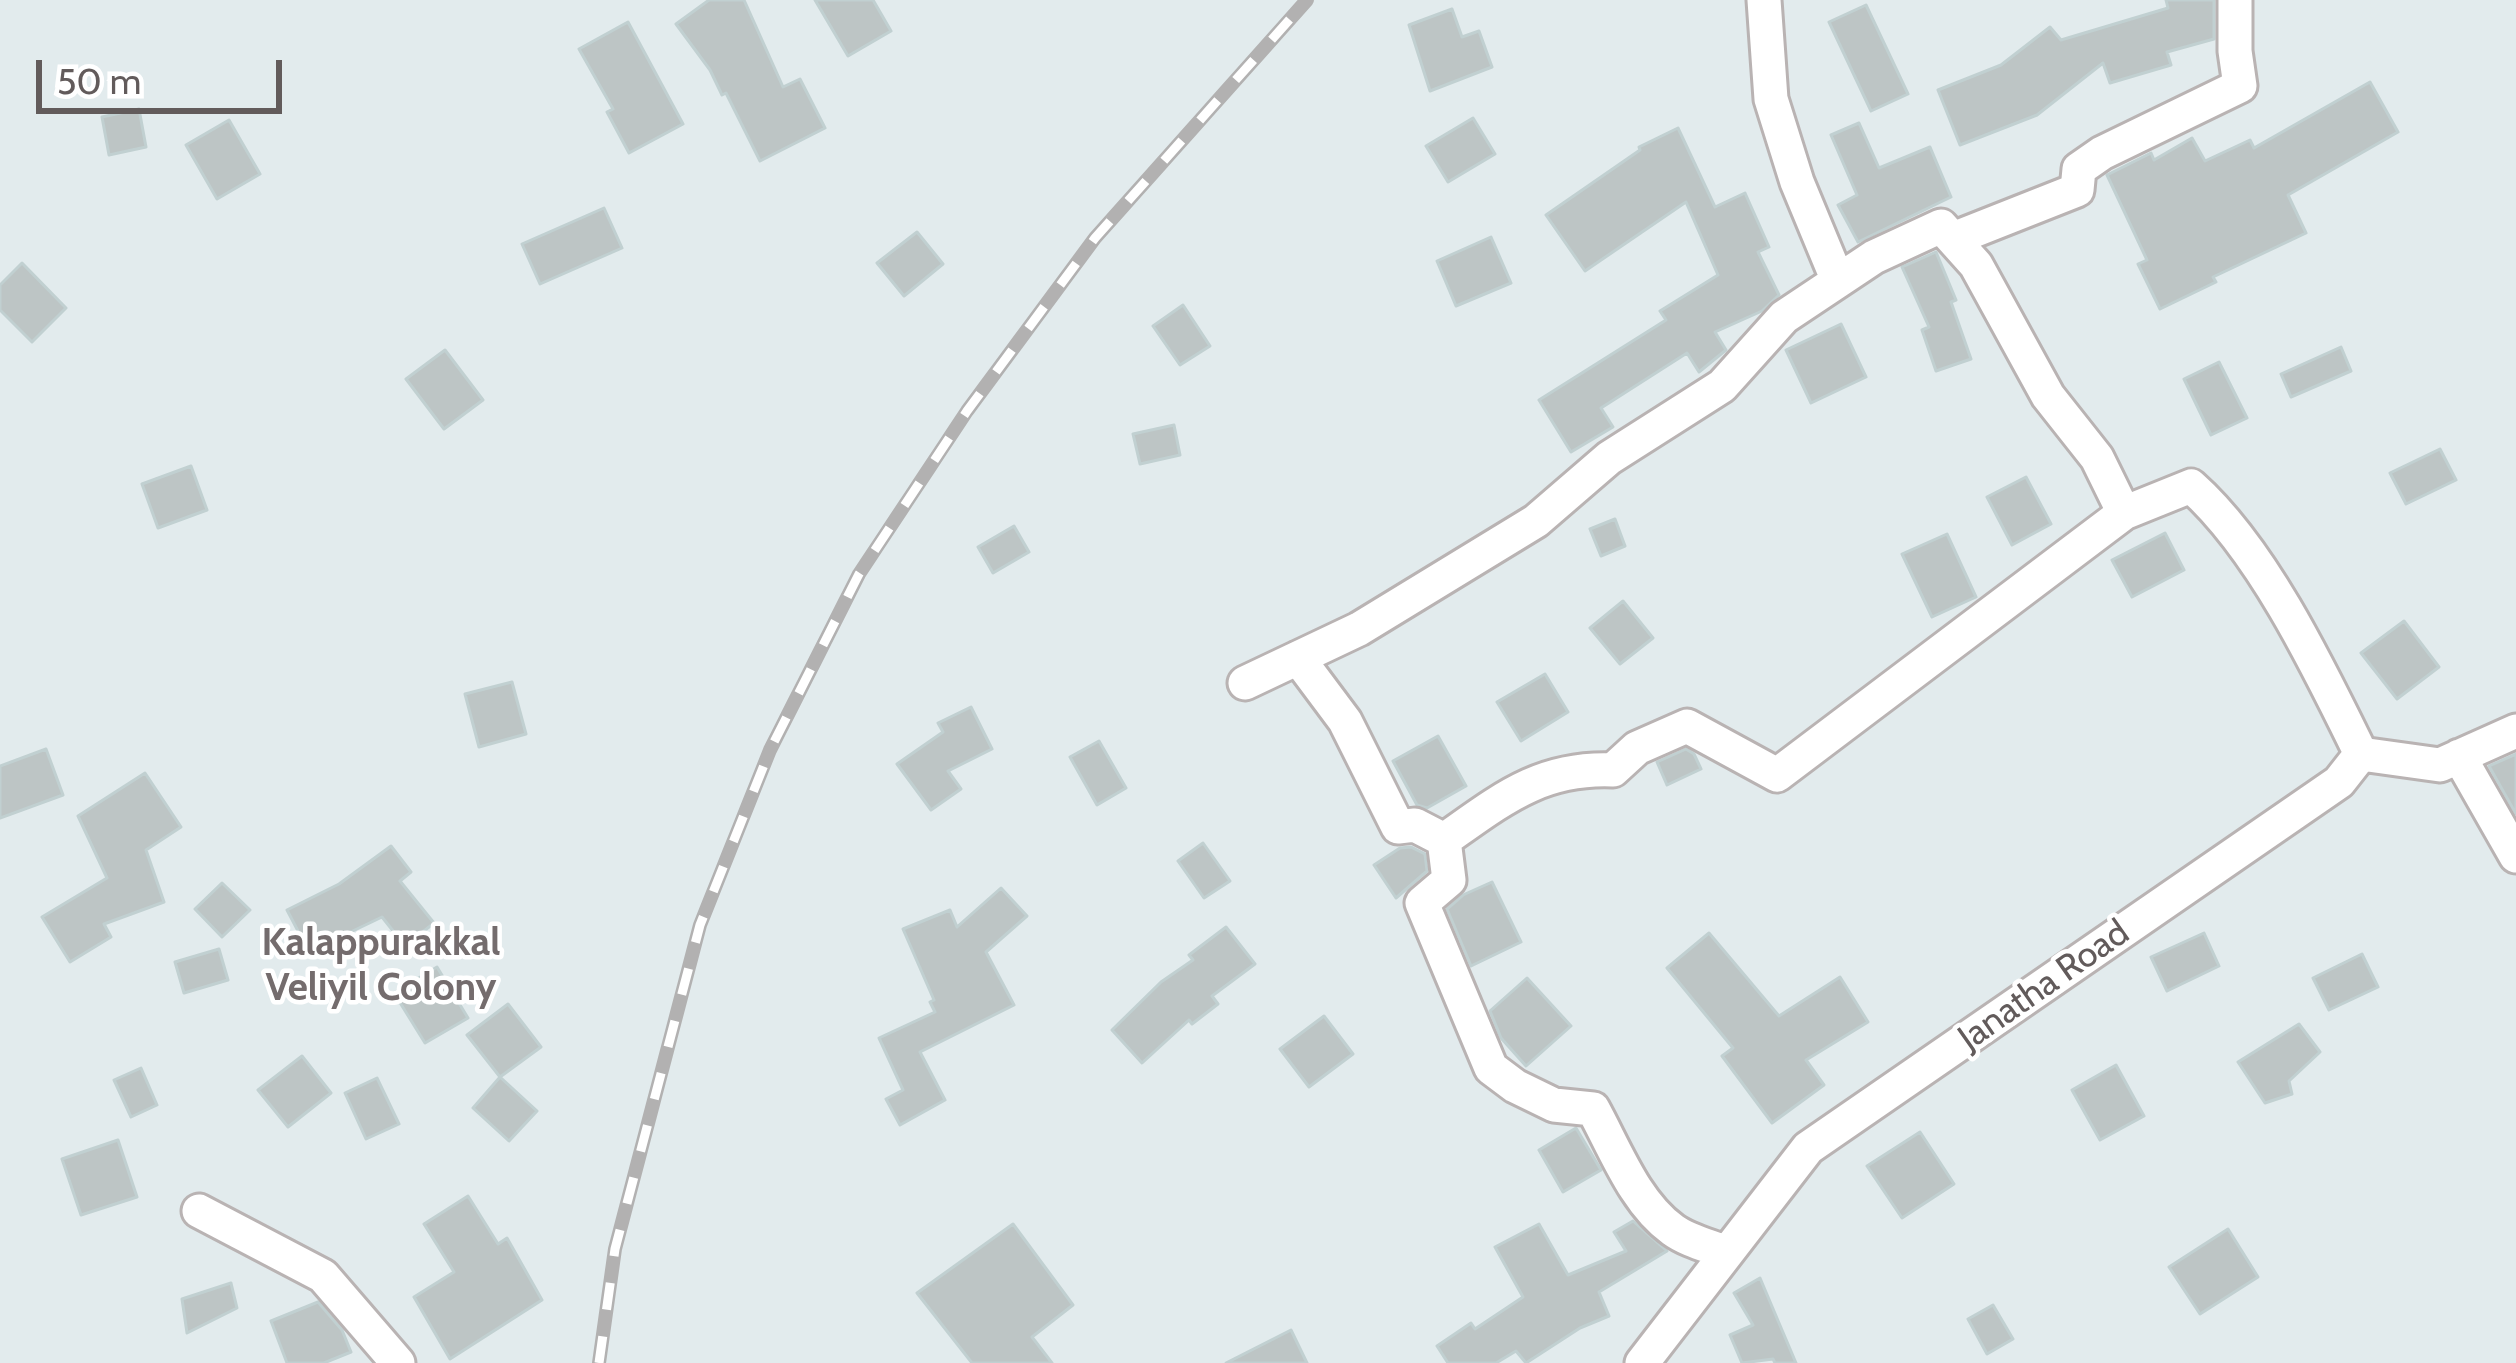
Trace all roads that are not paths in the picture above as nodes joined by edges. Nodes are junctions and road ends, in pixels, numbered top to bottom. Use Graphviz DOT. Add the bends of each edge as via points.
graph roads {
  1 [pos="1764,0"];
  2 [pos="2235,0"];
  3 [pos="1953,239"];
  4 [pos="1838,281"];
  5 [pos="2124,513"];
  6 [pos="1298,658"];
  7 [pos="1245,683"];
  8 [pos="2516,731"];
  9 [pos="2361,754"];
  10 [pos="2459,756"];
  11 [pos="1444,840"];
  12 [pos="2516,856"];
  13 [pos="200,1210"];
  14 [pos="1727,1252"];
  15 [pos="398,1363"];
  16 [pos="1642,1363"];
  1 -- 4 [label="street" via="1772,99"];
  2 -- 3 [label="street" via="2240,86 2102,153 2079,170 2077,190"];
  3 -- 4 [label="street" via="1941,226"];
  3 -- 5 [label="street" via="2048,396 2097,458"];
  4 -- 6 [label="street" via="1784,317 1722,386 1609,458 1537,521"];
  5 -- 9 [label="street" via="2191,486 2223,514"];
  5 -- 11 [label="street" via="1777,775 1687,726 1637,748 1613,770 1579,769 1519,787"];
  6 -- 7 [label="street"];
  6 -- 11 [label="street" via="1345,722 1398,827 1415,825"];
  8 -- 10 [label="street"];
  9 -- 10 [label="street" via="2440,765"];
  9 -- 14 [label="street, Janatha Road" via="2339,782 1808,1148"];
  10 -- 12 [label="street"];
  11 -- 14 [label="street" via="1449,880 1422,902 1491,1068 1554,1105 1593,1109 1639,1194 1673,1231"];
  13 -- 15 [label="street" via="323,1276"];
  14 -- 16 [label="street, Janatha Road"];
}
